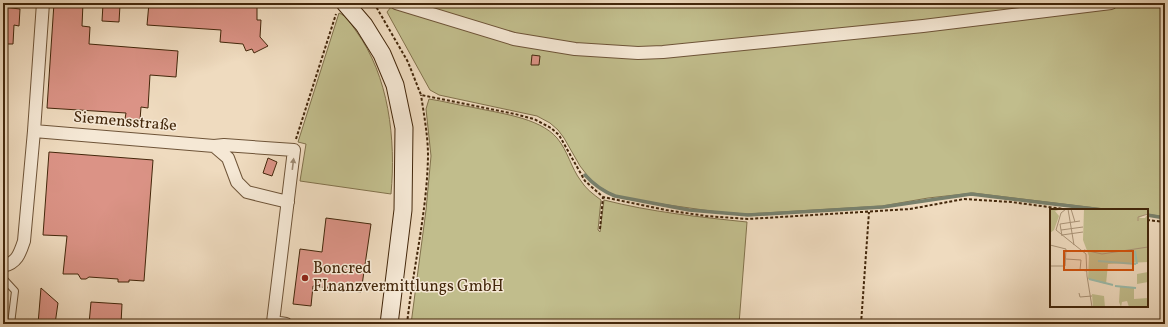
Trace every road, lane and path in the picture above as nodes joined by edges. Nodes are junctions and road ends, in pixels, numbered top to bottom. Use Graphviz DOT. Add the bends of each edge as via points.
graph roads {
  1 [pos="43,3"];
  2 [pos="374,3"];
  3 [pos="396,3"];
  4 [pos="1111,3"];
  5 [pos="341,8"];
  6 [pos="421,96"];
  7 [pos="34,131"];
  8 [pos="214,146"];
  9 [pos="294,150"];
  10 [pos="603,197"];
  11 [pos="288,202"];
  12 [pos="1064,209"];
  13 [pos="870,212"];
  14 [pos="1148,220"];
  15 [pos="1165,222"];
  16 [pos="600,229"];
  17 [pos="3,266"];
  18 [pos="3,278"];
  19 [pos="408,316"];
  20 [pos="396,320"];
  21 [pos="273,323"];
  22 [pos="11,324"];
  23 [pos="286,324"];
  24 [pos="407,324"];
  25 [pos="861,324"];
  1 -- 7 [label="street"];
  2 -- 6 [label="path" via="408,62"];
  3 -- 4 [label="street" via="514,39 575,49 638,53 923,26"];
  5 -- 9 [label="path"];
  5 -- 20 [label="street" via="364,25 382,54 395,85 404,128 403,210"];
  6 -- 10 [label="path" via="515,114 534,119 551,128 559,135 585,181"];
  6 -- 19 [label="path" via="428,156"];
  7 -- 8 [label="street, Siemensstraße"];
  7 -- 17 [label="street" via="24,242 18,258"];
  8 -- 9 [label="street, Siemensstraße"];
  8 -- 11 [label="street" via="228,158 237,182 247,192"];
  11 -- 9 [label="street, one-way"];
  10 -- 13 [label="path" via="693,214 748,219"];
  10 -- 16 [label="path"];
  11 -- 21 [label="street"];
  12 -- 13 [label="path" via="964,199 910,210"];
  13 -- 25 [label="path"];
  14 -- 15 [label="path"];
  18 -- 22 [label="lane" via="14,291"];
  19 -- 20 [label="path"];
  19 -- 24 [label="path"];
  21 -- 23 [label="street"];
}
